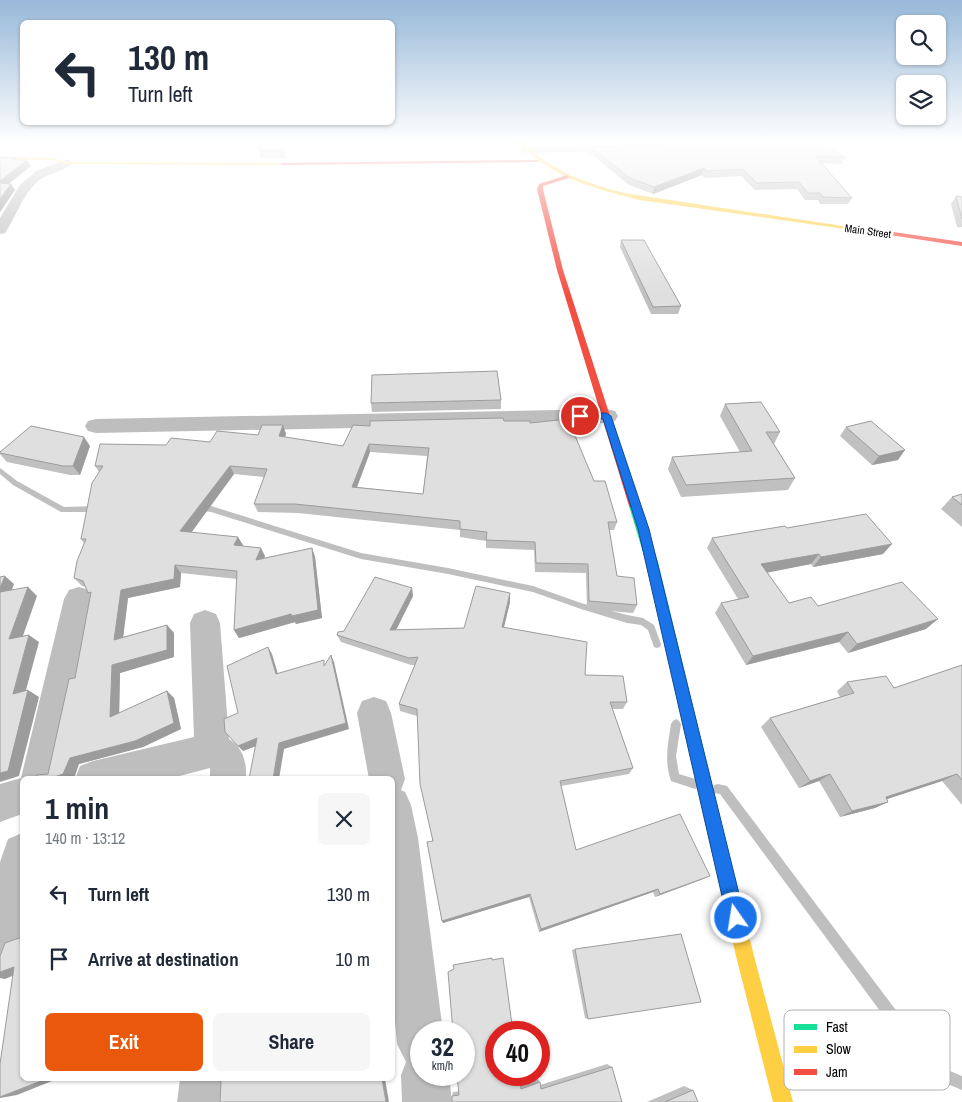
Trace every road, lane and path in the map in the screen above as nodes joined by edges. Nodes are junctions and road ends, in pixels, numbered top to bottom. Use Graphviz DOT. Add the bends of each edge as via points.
graph roads {
  1 [pos="20,193"];
  2 [pos="541,193"];
  3 [pos="622,193"];
  4 [pos="2,222"];
  5 [pos="962,244"];
  6 [pos="606,416"];
  7 [pos="96,426"];
  8 [pos="79,599"];
  9 [pos="205,623"];
  10 [pos="374,713"];
  11 [pos="220,764"];
  12 [pos="41,776"];
  13 [pos="118,776"];
  14 [pos="386,776"];
  15 [pos="20,797"];
  16 [pos="0,802"];
  17 [pos="395,819"];
  18 [pos="20,862"];
  19 [pos="0,950"];
  20 [pos="419,1021"];
  21 [pos="204,1081"];
  22 [pos="425,1086"];
  23 [pos="202,1102"];
  24 [pos="427,1102"];
  25 [pos="783,1102"];
  1 -- 4 [label="street"];
  2 -- 6 [label="street" via="560,270"];
  3 -- 5 [label="street, Main Street" via="657,202"];
  6 -- 7 [label="street"];
  6 -- 25 [label="street" via="652,562 745,956"];
  8 -- 12 [label="street"];
  9 -- 11 [label="street"];
  10 -- 14 [label="street"];
  11 -- 13 [label="street"];
  15 -- 16 [label="street"];
  17 -- 20 [label="street"];
  18 -- 19 [label="street"];
  21 -- 23 [label="street"];
  22 -- 24 [label="street"];
}
